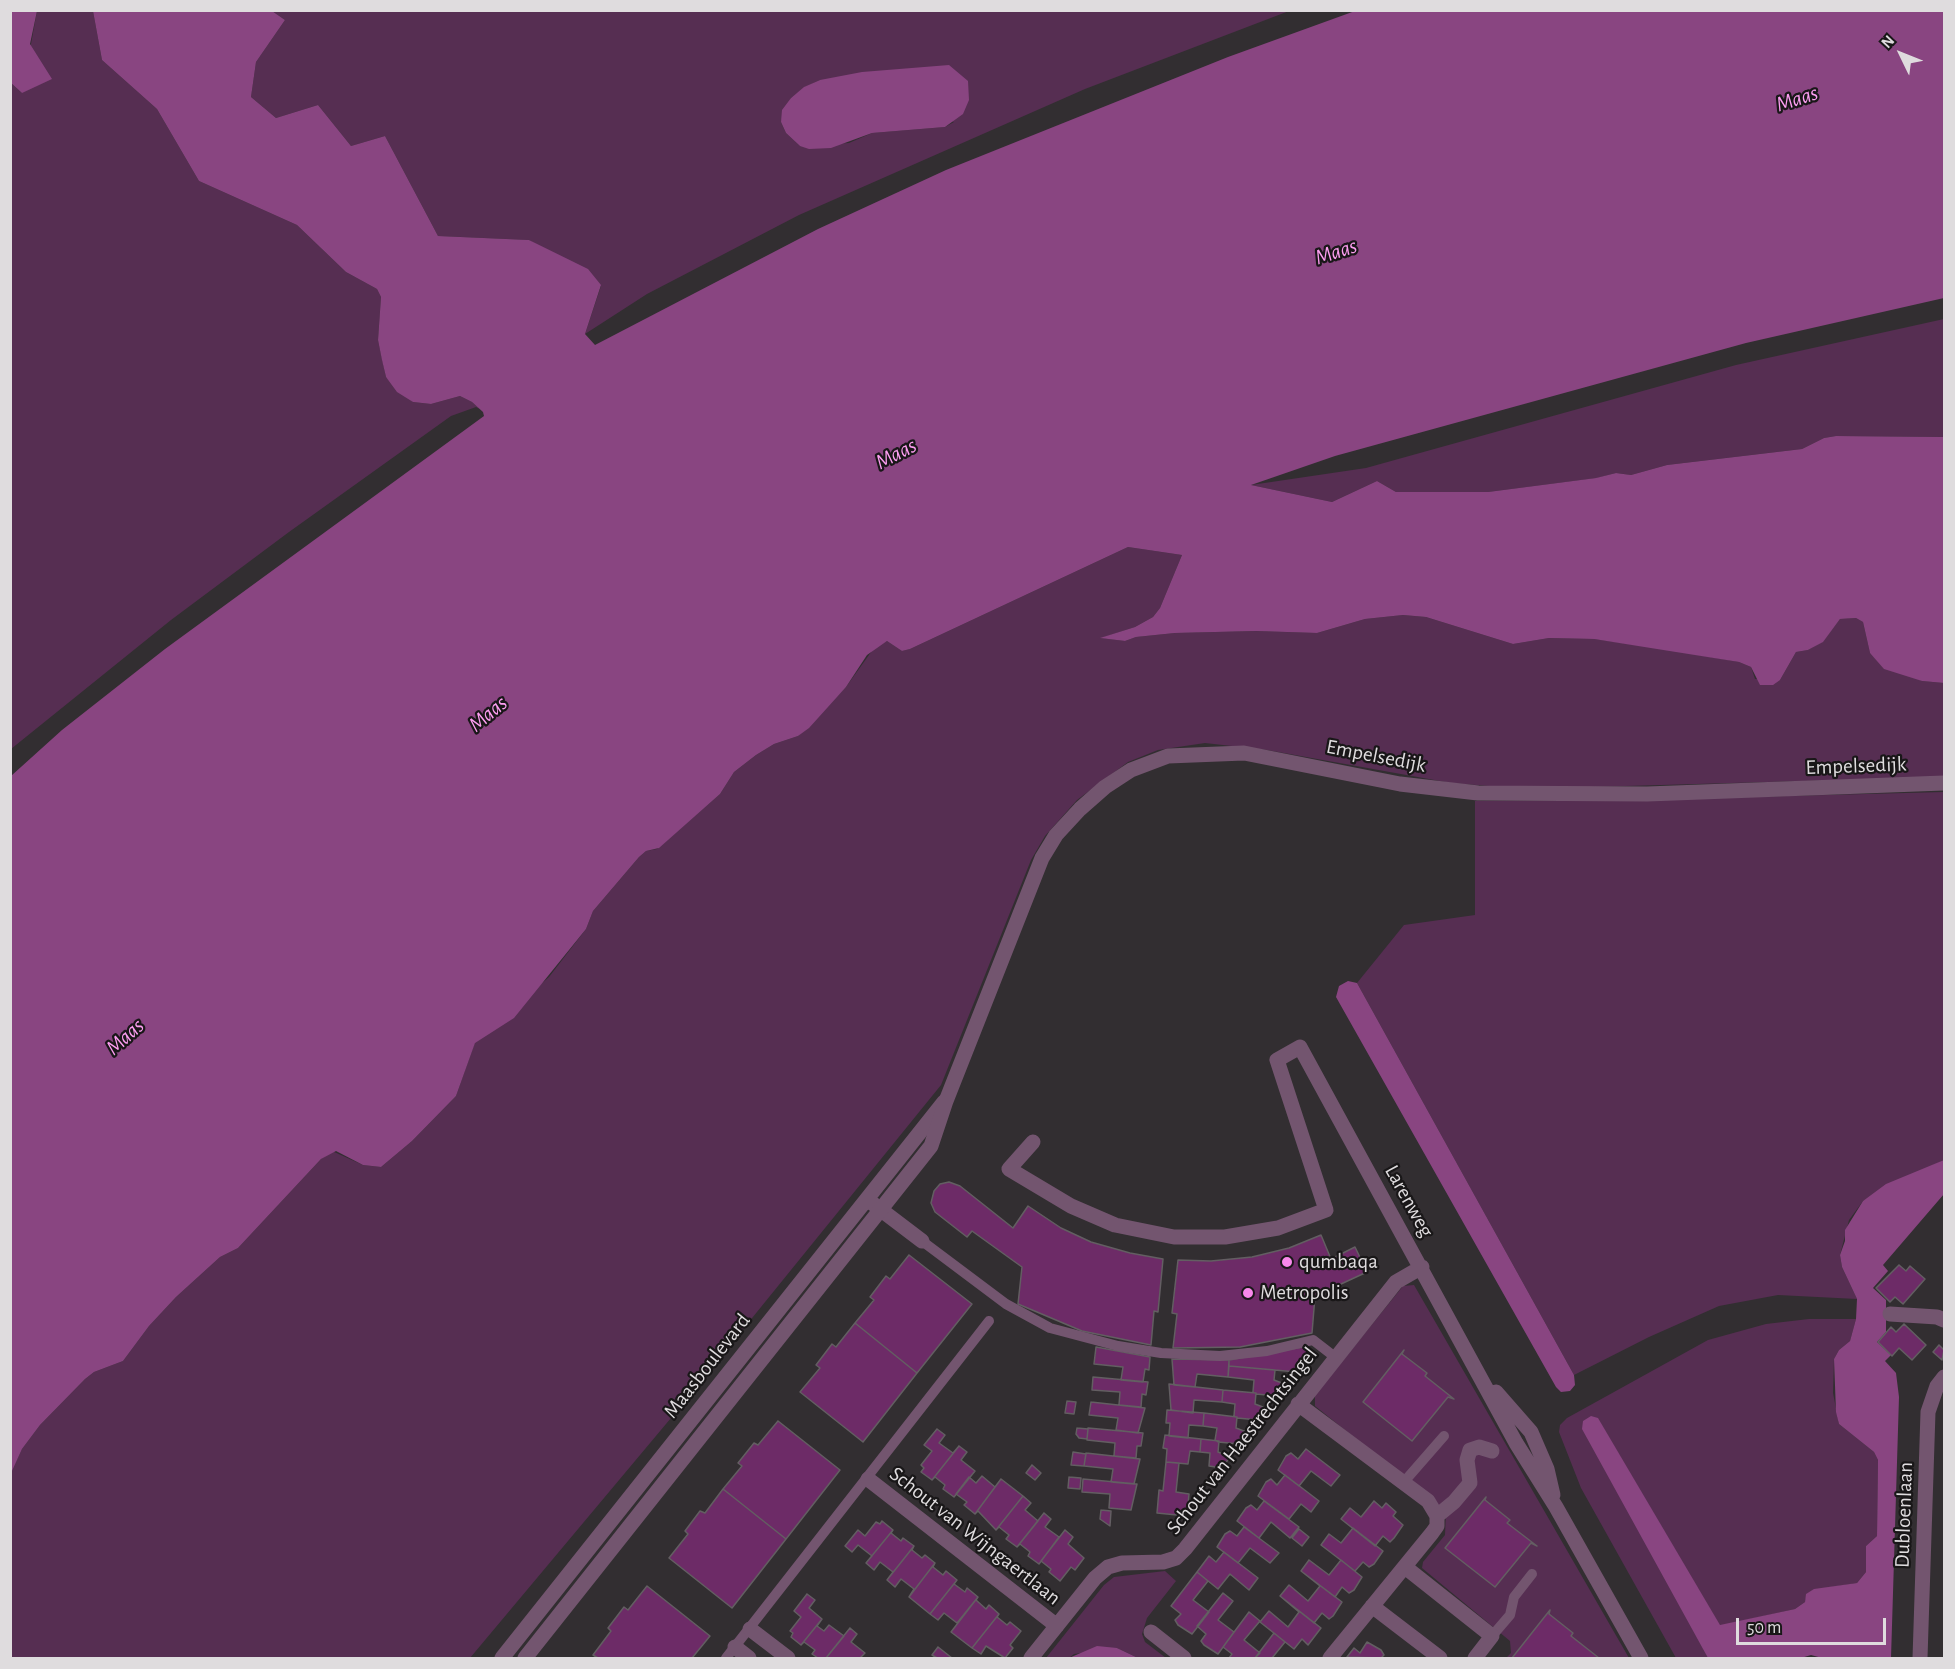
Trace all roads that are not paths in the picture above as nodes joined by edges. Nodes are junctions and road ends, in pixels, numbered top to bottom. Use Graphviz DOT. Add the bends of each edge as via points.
graph roads {
  1 [pos="1944,783"];
  2 [pos="968,1045"];
  3 [pos="946,1101"];
  4 [pos="1033,1142"];
  5 [pos="867,1199"];
  6 [pos="881,1210"];
  7 [pos="922,1241"];
  8 [pos="1422,1267"];
  9 [pos="1890,1314"];
  10 [pos="1944,1320"];
  11 [pos="989,1322"];
  12 [pos="1335,1357"];
  13 [pos="1944,1377"];
  14 [pos="1298,1404"];
  15 [pos="1444,1436"];
  16 [pos="1492,1451"];
  17 [pos="868,1479"];
  18 [pos="1403,1483"];
  19 [pos="1437,1516"];
  20 [pos="1405,1567"];
  21 [pos="1532,1574"];
  22 [pos="1372,1606"];
  23 [pos="1057,1626"];
  24 [pos="750,1629"];
  25 [pos="1151,1632"];
  26 [pos="1492,1636"];
  27 [pos="730,1653"];
  28 [pos="501,1659"];
  29 [pos="525,1659"];
  30 [pos="749,1659"];
  31 [pos="788,1659"];
  32 [pos="1031,1659"];
  33 [pos="1184,1659"];
  34 [pos="1330,1659"];
  35 [pos="1440,1659"];
  36 [pos="1474,1659"];
  37 [pos="1641,1659"];
  38 [pos="1920,1659"];
  1 -- 2 [label="street, Empelsedijk" via="1647,794 1478,793 1400,784 1244,753 1168,756 1131,770 1105,787 1056,835 1019,912"];
  2 -- 3 [label="street, Maasboulevard"];
  3 -- 5 [label="street, Maasboulevard"];
  3 -- 6 [label="street, Maasboulevard" via="931,1146"];
  4 -- 8 [label="street, Larenweg" via="1010,1169 1071,1206 1115,1225 1174,1237 1226,1237 1278,1228 1326,1210 1277,1060 1300,1047"];
  5 -- 6 [label="street"];
  5 -- 28 [label="street, Maasboulevard"];
  6 -- 7 [label="street"];
  6 -- 29 [label="street, Maasboulevard"];
  7 -- 12 [label="lane" via="1006,1304 1050,1328 1118,1346 1220,1356 1267,1351 1313,1340"];
  8 -- 12 [label="street, Schout van Haestrechtsingel" via="1396,1282"];
  8 -- 37 [label="street, Larenweg" via="1481,1377 1531,1432 1548,1468 1556,1507"];
  9 -- 10 [label="street"];
  11 -- 17 [label="lane"];
  12 -- 14 [label="street, Schout van Haestrechtsingel"];
  13 -- 38 [label="street, Dubloenlaan" via="1928,1412"];
  14 -- 18 [label="street"];
  14 -- 23 [label="street, Schout van Haestrechtsingel" via="1181,1553 1163,1562 1122,1563 1108,1568 1095,1578"];
  15 -- 18 [label="lane"];
  16 -- 19 [label="street" via="1479,1447 1470,1450 1470,1483"];
  17 -- 23 [label="street, Schout van Wijngaertlaan"];
  17 -- 24 [label="lane"];
  18 -- 19 [label="street" via="1428,1501"];
  19 -- 20 [label="street" via="1437,1526"];
  20 -- 22 [label="street"];
  20 -- 26 [label="street"];
  21 -- 26 [label="lane" via="1514,1597 1510,1615"];
  22 -- 34 [label="street"];
  22 -- 35 [label="street"];
  23 -- 32 [label="street, Schout van Haestrechtsingel"];
  24 -- 27 [label="lane"];
  24 -- 31 [label="street"];
  25 -- 33 [label="street"];
  26 -- 36 [label="street"];
  27 -- 30 [label="street"];
}
